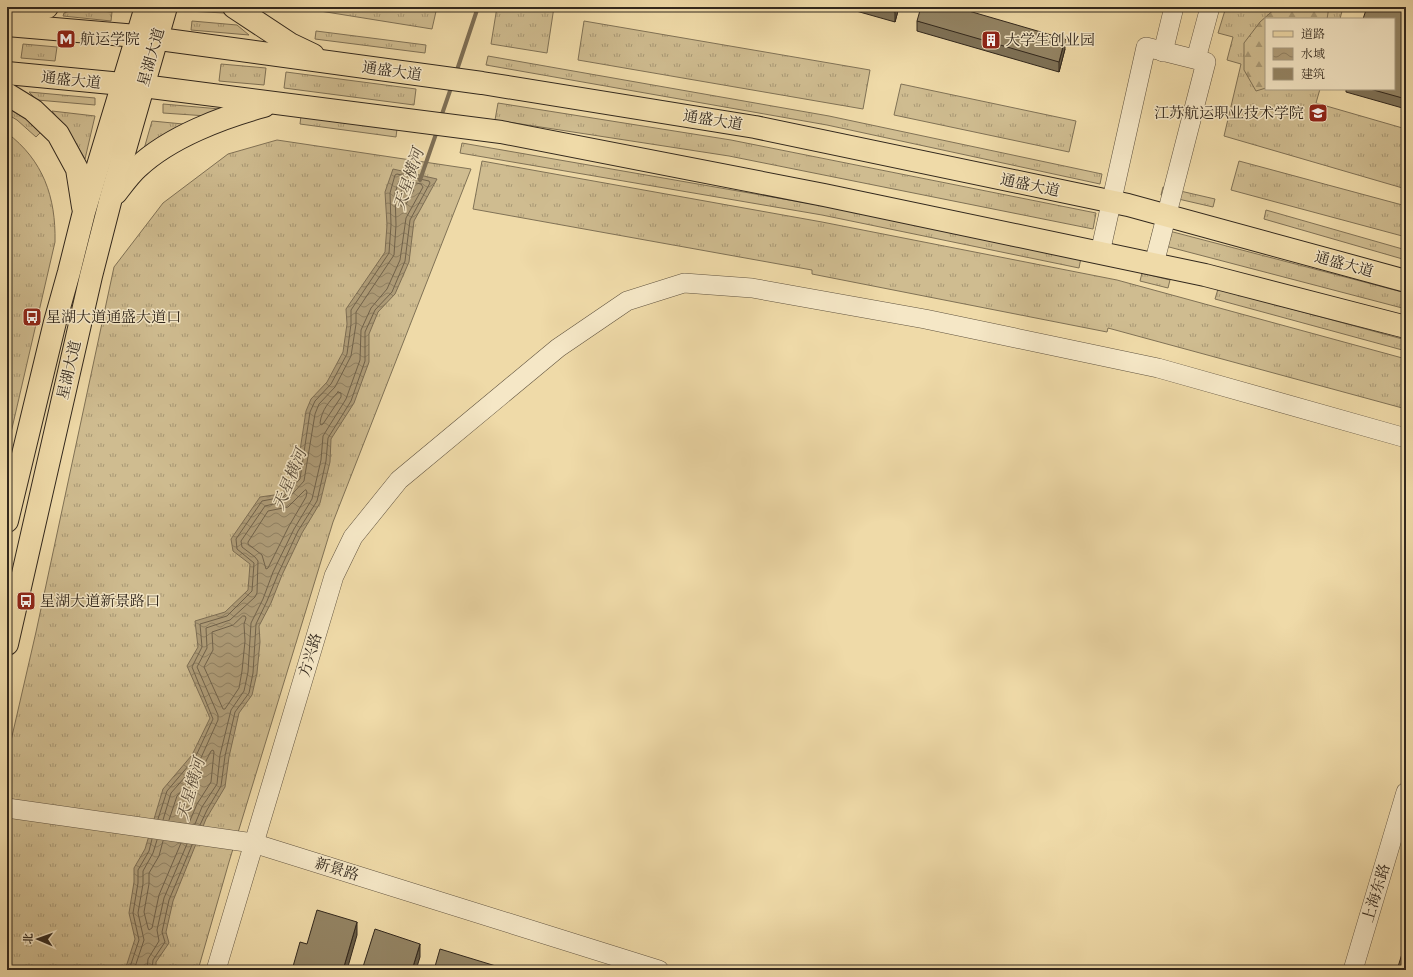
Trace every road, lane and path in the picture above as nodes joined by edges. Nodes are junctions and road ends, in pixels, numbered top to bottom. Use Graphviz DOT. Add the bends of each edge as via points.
graph roads {
  1 [pos="47,7"];
  2 [pos="146,7"];
  3 [pos="166,7"];
  4 [pos="234,7"];
  5 [pos="1174,7"];
  6 [pos="1210,7"];
  7 [pos="7,15"];
  8 [pos="7,25"];
  9 [pos="147,38"];
  10 [pos="1163,52"];
  11 [pos="1196,60"];
  12 [pos="328,62"];
  13 [pos="7,73"];
  14 [pos="132,85"];
  15 [pos="7,94"];
  16 [pos="275,103"];
  17 [pos="111,198"];
  18 [pos="1112,202"];
  19 [pos="84,212"];
  20 [pos="1167,216"];
  21 [pos="1100,253"];
  22 [pos="1154,264"];
  23 [pos="1406,281"];
  24 [pos="1406,327"];
  25 [pos="1406,438"];
  26 [pos="7,521"];
  27 [pos="7,644"];
  28 [pos="1406,792"];
  29 [pos="7,808"];
  30 [pos="253,843"];
  31 [pos="216,970"];
  32 [pos="659,970"];
  33 [pos="1353,970"];
  1 -- 7 [label="main road"];
  2 -- 9 [label="main road, 星湖大道"];
  3 -- 9 [label="main road, 星湖大道"];
  4 -- 12 [label="main road" via="290,44"];
  5 -- 10 [label="street"];
  6 -- 11 [label="street"];
  8 -- 9 [label="main road, 通盛大道"];
  9 -- 12 [label="main road, 通盛大道"];
  9 -- 14 [label="main road, 星湖大道"];
  10 -- 11 [label="street"];
  10 -- 18 [label="street" via="1146,47"];
  11 -- 20 [label="street" via="1206,62"];
  12 -- 18 [label="main road, 通盛大道" via="482,83 754,127"];
  13 -- 14 [label="main road, 通盛大道"];
  14 -- 16 [label="main road, 通盛大道"];
  14 -- 17 [label="main road, 星湖大道"];
  14 -- 19 [label="main road, 星湖大道"];
  15 -- 19 [label="main road" via="33,110 58,134 77,169"];
  16 -- 17 [label="main road" via="236,113 200,128 161,150 137,167"];
  16 -- 21 [label="main road, 通盛大道" via="501,132 824,195"];
  17 -- 27 [label="main road, 星湖大道"];
  18 -- 20 [label="main road, 通盛大道"];
  18 -- 21 [label="street"];
  19 -- 26 [label="main road, 星湖大道"];
  20 -- 22 [label="street"];
  20 -- 23 [label="main road, 通盛大道"];
  21 -- 22 [label="main road, 通盛大道"];
  22 -- 24 [label="main road, 通盛大道"];
  25 -- 30 [label="street, 方兴路" via="1158,368 925,319 752,288 684,283 627,301 558,348 399,480 353,537 334,576"];
  28 -- 33 [label="street, 上海东路"];
  29 -- 30 [label="street, 新景路"];
  30 -- 31 [label="street, 方兴路"];
  30 -- 32 [label="street, 新景路"];
}
